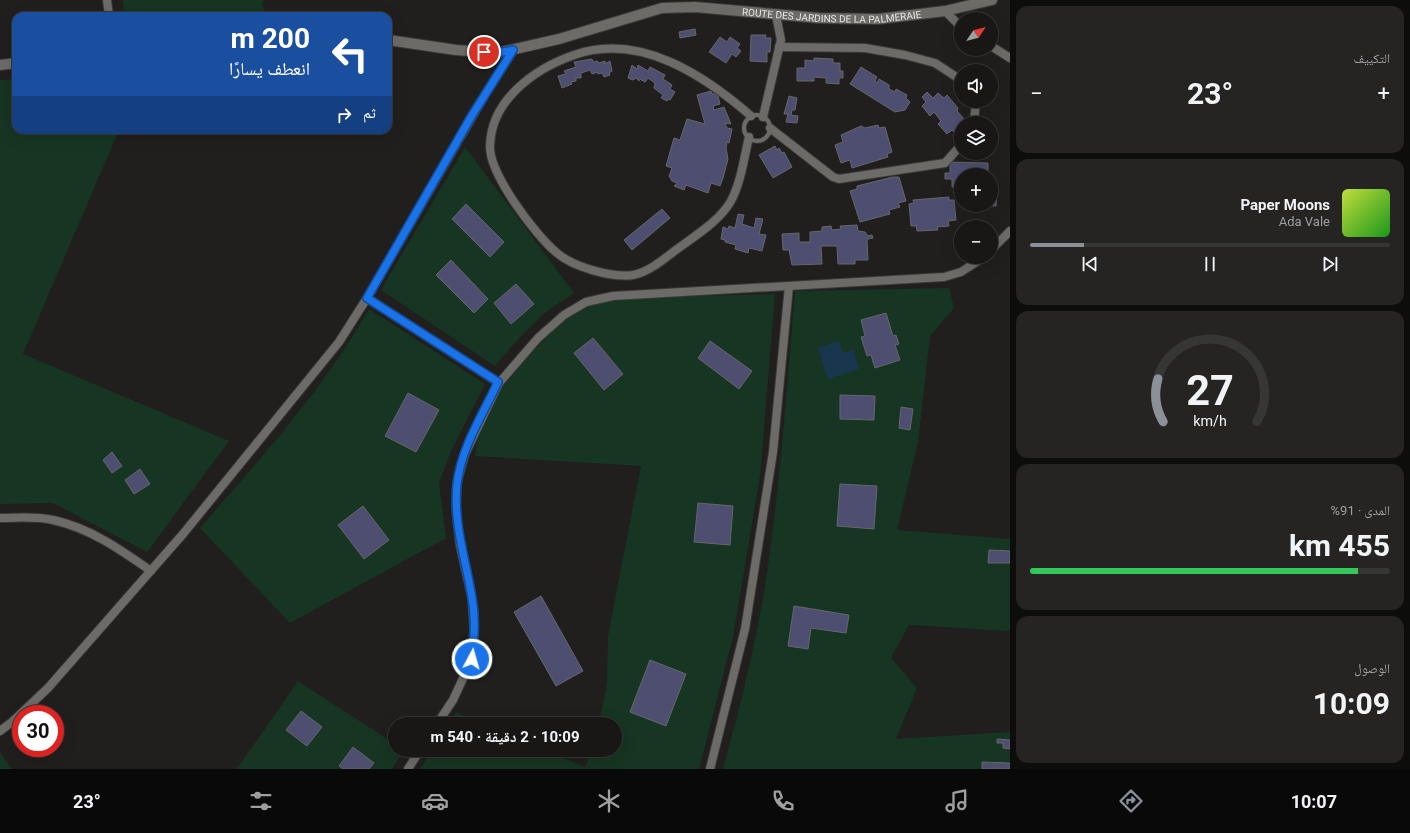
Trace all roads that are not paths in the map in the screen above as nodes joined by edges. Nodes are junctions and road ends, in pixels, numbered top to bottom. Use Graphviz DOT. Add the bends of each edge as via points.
graph roads {
  1 [pos="107,0"];
  2 [pos="992,0"];
  3 [pos="662,4"];
  4 [pos="945,11"];
  5 [pos="108,12"];
  6 [pos="776,15"];
  7 [pos="954,20"];
  8 [pos="392,41"];
  9 [pos="779,47"];
  10 [pos="513,50"];
  11 [pos="998,50"];
  12 [pos="1010,58"];
  13 [pos="12,64"];
  14 [pos="0,65"];
  15 [pos="954,75"];
  16 [pos="751,116"];
  17 [pos="763,117"];
  18 [pos="770,128"];
  19 [pos="749,138"];
  20 [pos="954,153"];
  21 [pos="1010,231"];
  22 [pos="998,243"];
  23 [pos="973,264"];
  24 [pos="789,286"];
  25 [pos="367,298"];
  26 [pos="498,382"];
  27 [pos="0,518"];
  28 [pos="151,571"];
  29 [pos="441,717"];
  30 [pos="0,731"];
  31 [pos="416,757"];
  32 [pos="408,769"];
  33 [pos="710,769"];
  1 -- 5 [label="street"];
  2 -- 4 [label="street, ROUTE DES JARDINS DE LA PALMERAIE"];
  3 -- 6 [label="street, ROUTE DES JARDINS DE LA PALMERAIE"];
  3 -- 10 [label="street, ROUTE DES JARDINS DE LA PALMERAIE" via="566,38"];
  4 -- 6 [label="street, ROUTE DES JARDINS DE LA PALMERAIE" via="878,18"];
  4 -- 7 [label="street"];
  6 -- 9 [label="street" via="781,40"];
  8 -- 10 [label="street, ROUTE DES JARDINS DE LA PALMERAIE" via="471,51 497,53"];
  9 -- 15 [label="street" via="865,48 935,63"];
  9 -- 17 [label="street"];
  10 -- 25 [label="street" via="471,117"];
  11 -- 12 [label="street"];
  13 -- 14 [label="street"];
  16 -- 17 [label="lane"];
  16 -- 19 [label="lane" via="744,126"];
  16 -- 19 [label="street" via="710,83 661,58 629,50 587,50 546,68 527,79 517,89 495,119 490,149 499,176 513,200 536,232 557,254 576,264 599,271 632,275 654,265 704,229 724,210 737,185"];
  17 -- 18 [label="lane"];
  18 -- 19 [label="lane" via="764,138 756,141"];
  18 -- 20 [label="street" via="839,179 945,163"];
  21 -- 22 [label="street"];
  23 -- 24 [label="street" via="961,272 944,277"];
  24 -- 26 [label="street" via="620,295 586,302 564,315 538,338"];
  24 -- 33 [label="street" via="773,452 745,629"];
  25 -- 26 [label="street"];
  25 -- 28 [label="street" via="351,324 305,385"];
  26 -- 29 [label="street" via="465,454 457,483 456,510 460,545 472,599 474,630 472,659"];
  27 -- 28 [label="street" via="52,520 69,525 111,544"];
  28 -- 30 [label="street" via="48,688"];
  31 -- 32 [label="street"];
}
